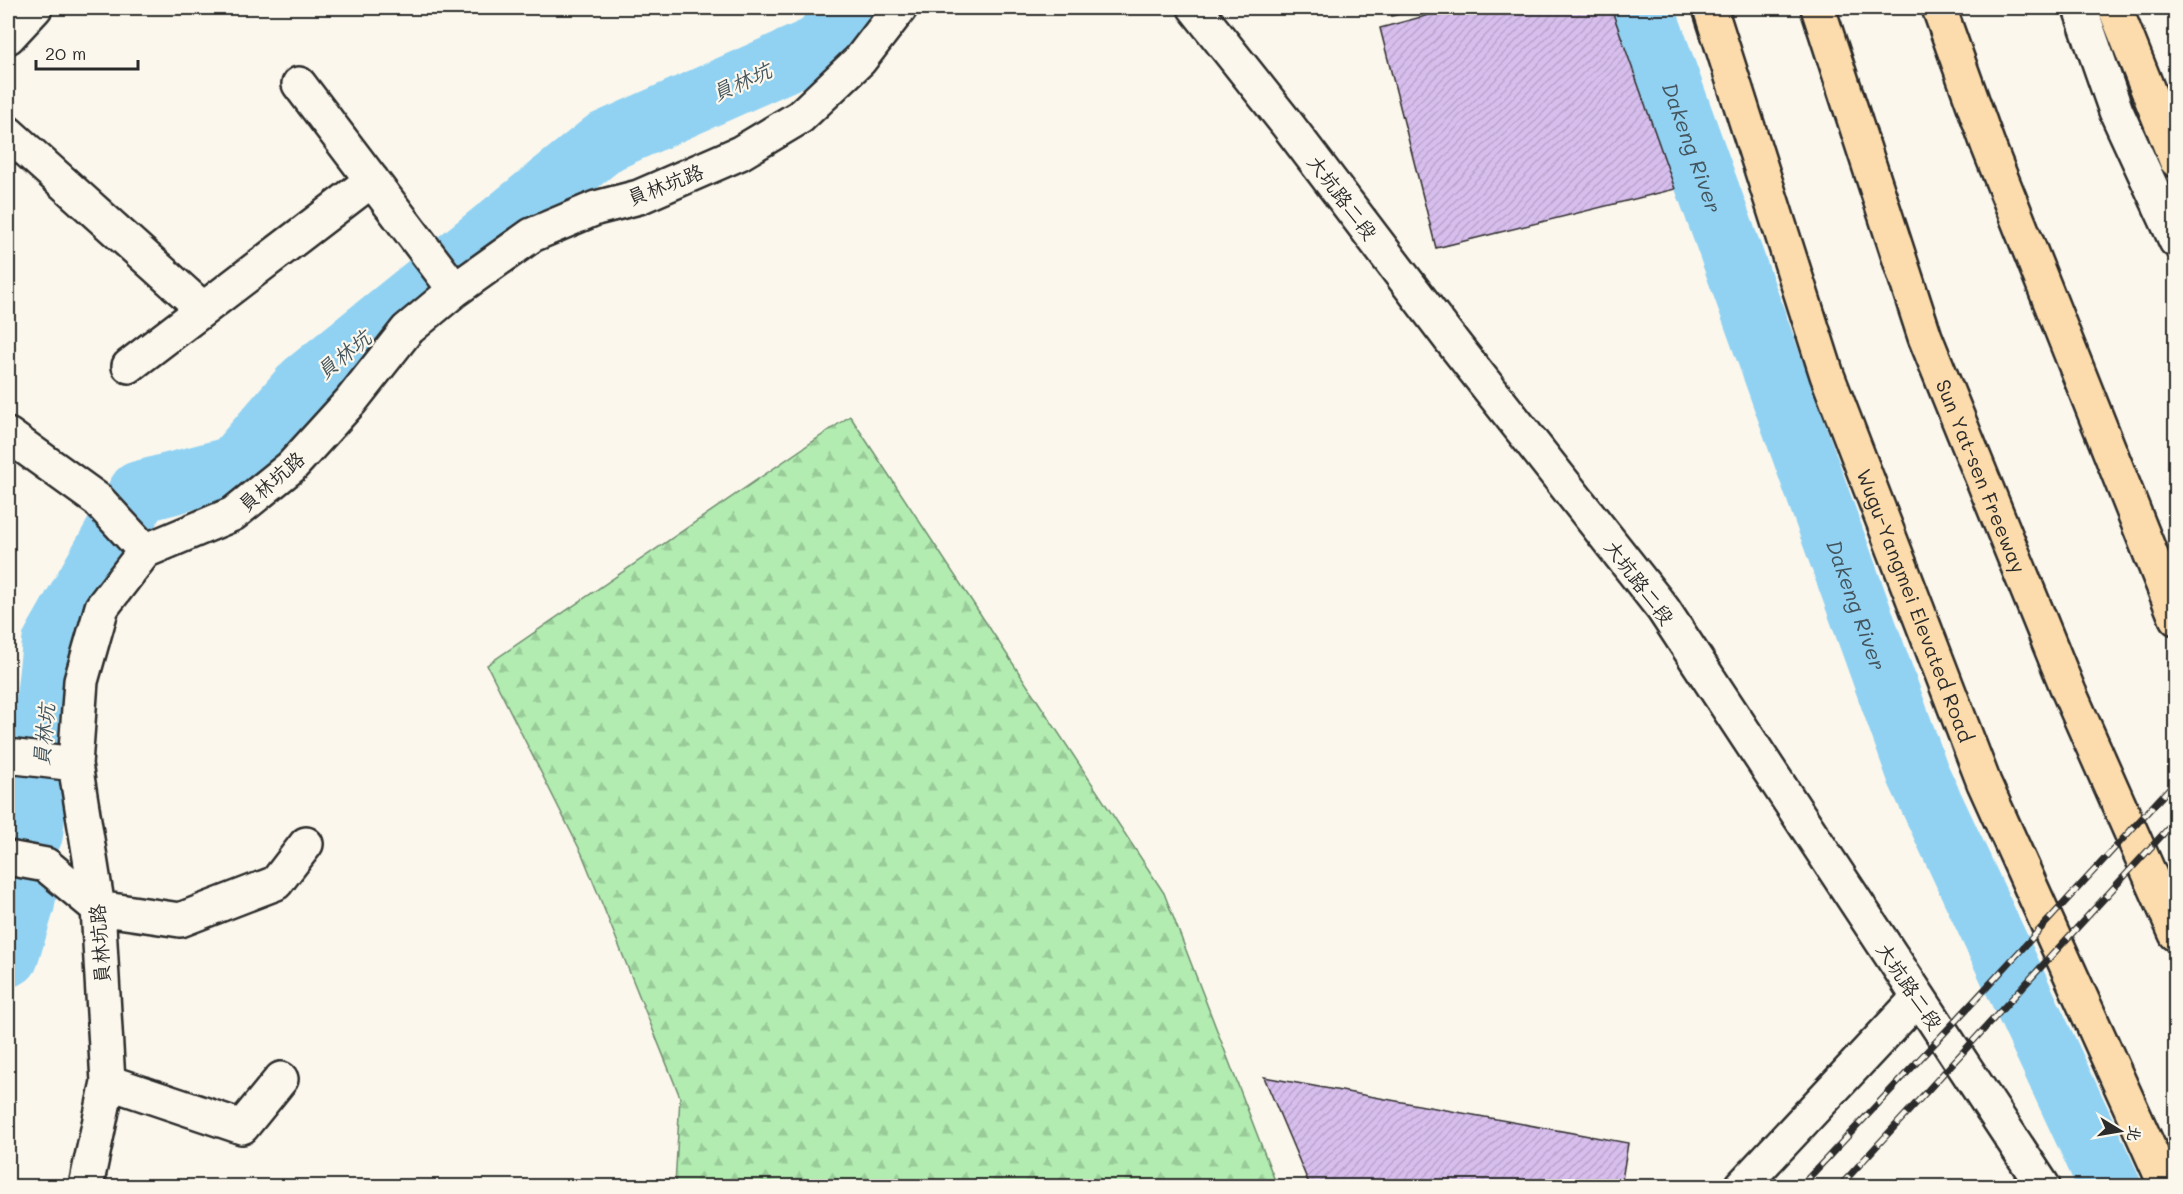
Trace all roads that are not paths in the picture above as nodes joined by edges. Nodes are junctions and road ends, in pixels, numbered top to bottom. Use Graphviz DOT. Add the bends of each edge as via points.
graph roads {
  1 [pos="35,8"];
  2 [pos="900,8"];
  3 [pos="1195,8"];
  4 [pos="1710,8"];
  5 [pos="1818,8"];
  6 [pos="1939,8"];
  7 [pos="2080,8"];
  8 [pos="2115,8"];
  9 [pos="8,36"];
  10 [pos="299,84"];
  11 [pos="8,134"];
  12 [pos="2175,160"];
  13 [pos="372,180"];
  14 [pos="2175,241"];
  15 [pos="451,284"];
  16 [pos="203,309"];
  17 [pos="129,366"];
  18 [pos="8,435"];
  19 [pos="139,545"];
  20 [pos="2175,618"];
  21 [pos="11,757"];
  22 [pos="66,763"];
  23 [pos="306,844"];
  24 [pos="8,858"];
  25 [pos="98,908"];
  26 [pos="2175,934"];
  27 [pos="1918,998"];
  28 [pos="281,1079"];
  29 [pos="108,1082"];
  30 [pos="86,1186"];
  31 [pos="1742,1186"];
  32 [pos="2043,1186"];
  33 [pos="2166,1186"];
  1 -- 9 [label="street"];
  2 -- 15 [label="street, 員林坑路" via="860,60 800,117 740,153 639,197 596,208 532,235"];
  3 -- 27 [label="street, 大坑路二段" via="1663,609"];
  4 -- 33 [label="highway, Wugu-Yangmei Elevated Road" via="1827,375 1979,772"];
  5 -- 26 [label="highway, Sun Yat-sen Freeway" via="1925,338 2069,692"];
  6 -- 20 [label="highway" via="1988,145"];
  7 -- 14 [label="street" via="2116,111"];
  8 -- 12 [label="highway"];
  10 -- 13 [label="street"];
  11 -- 16 [label="street"];
  13 -- 15 [label="street"];
  13 -- 16 [label="street"];
  15 -- 19 [label="street, 員林坑路" via="291,467 233,514"];
  16 -- 17 [label="street"];
  18 -- 19 [label="street" via="98,500"];
  19 -- 22 [label="street, 員林坑路" via="102,607 81,681"];
  21 -- 22 [label="street"];
  22 -- 25 [label="street, 員林坑路"];
  23 -- 25 [label="street" via="276,883 180,920"];
  24 -- 25 [label="street" via="45,865"];
  25 -- 29 [label="street, 員林坑路"];
  27 -- 31 [label="street"];
  27 -- 32 [label="street, 大坑路二段"];
  28 -- 29 [label="street" via="242,1127"];
  29 -- 30 [label="street, 員林坑路"];
}
